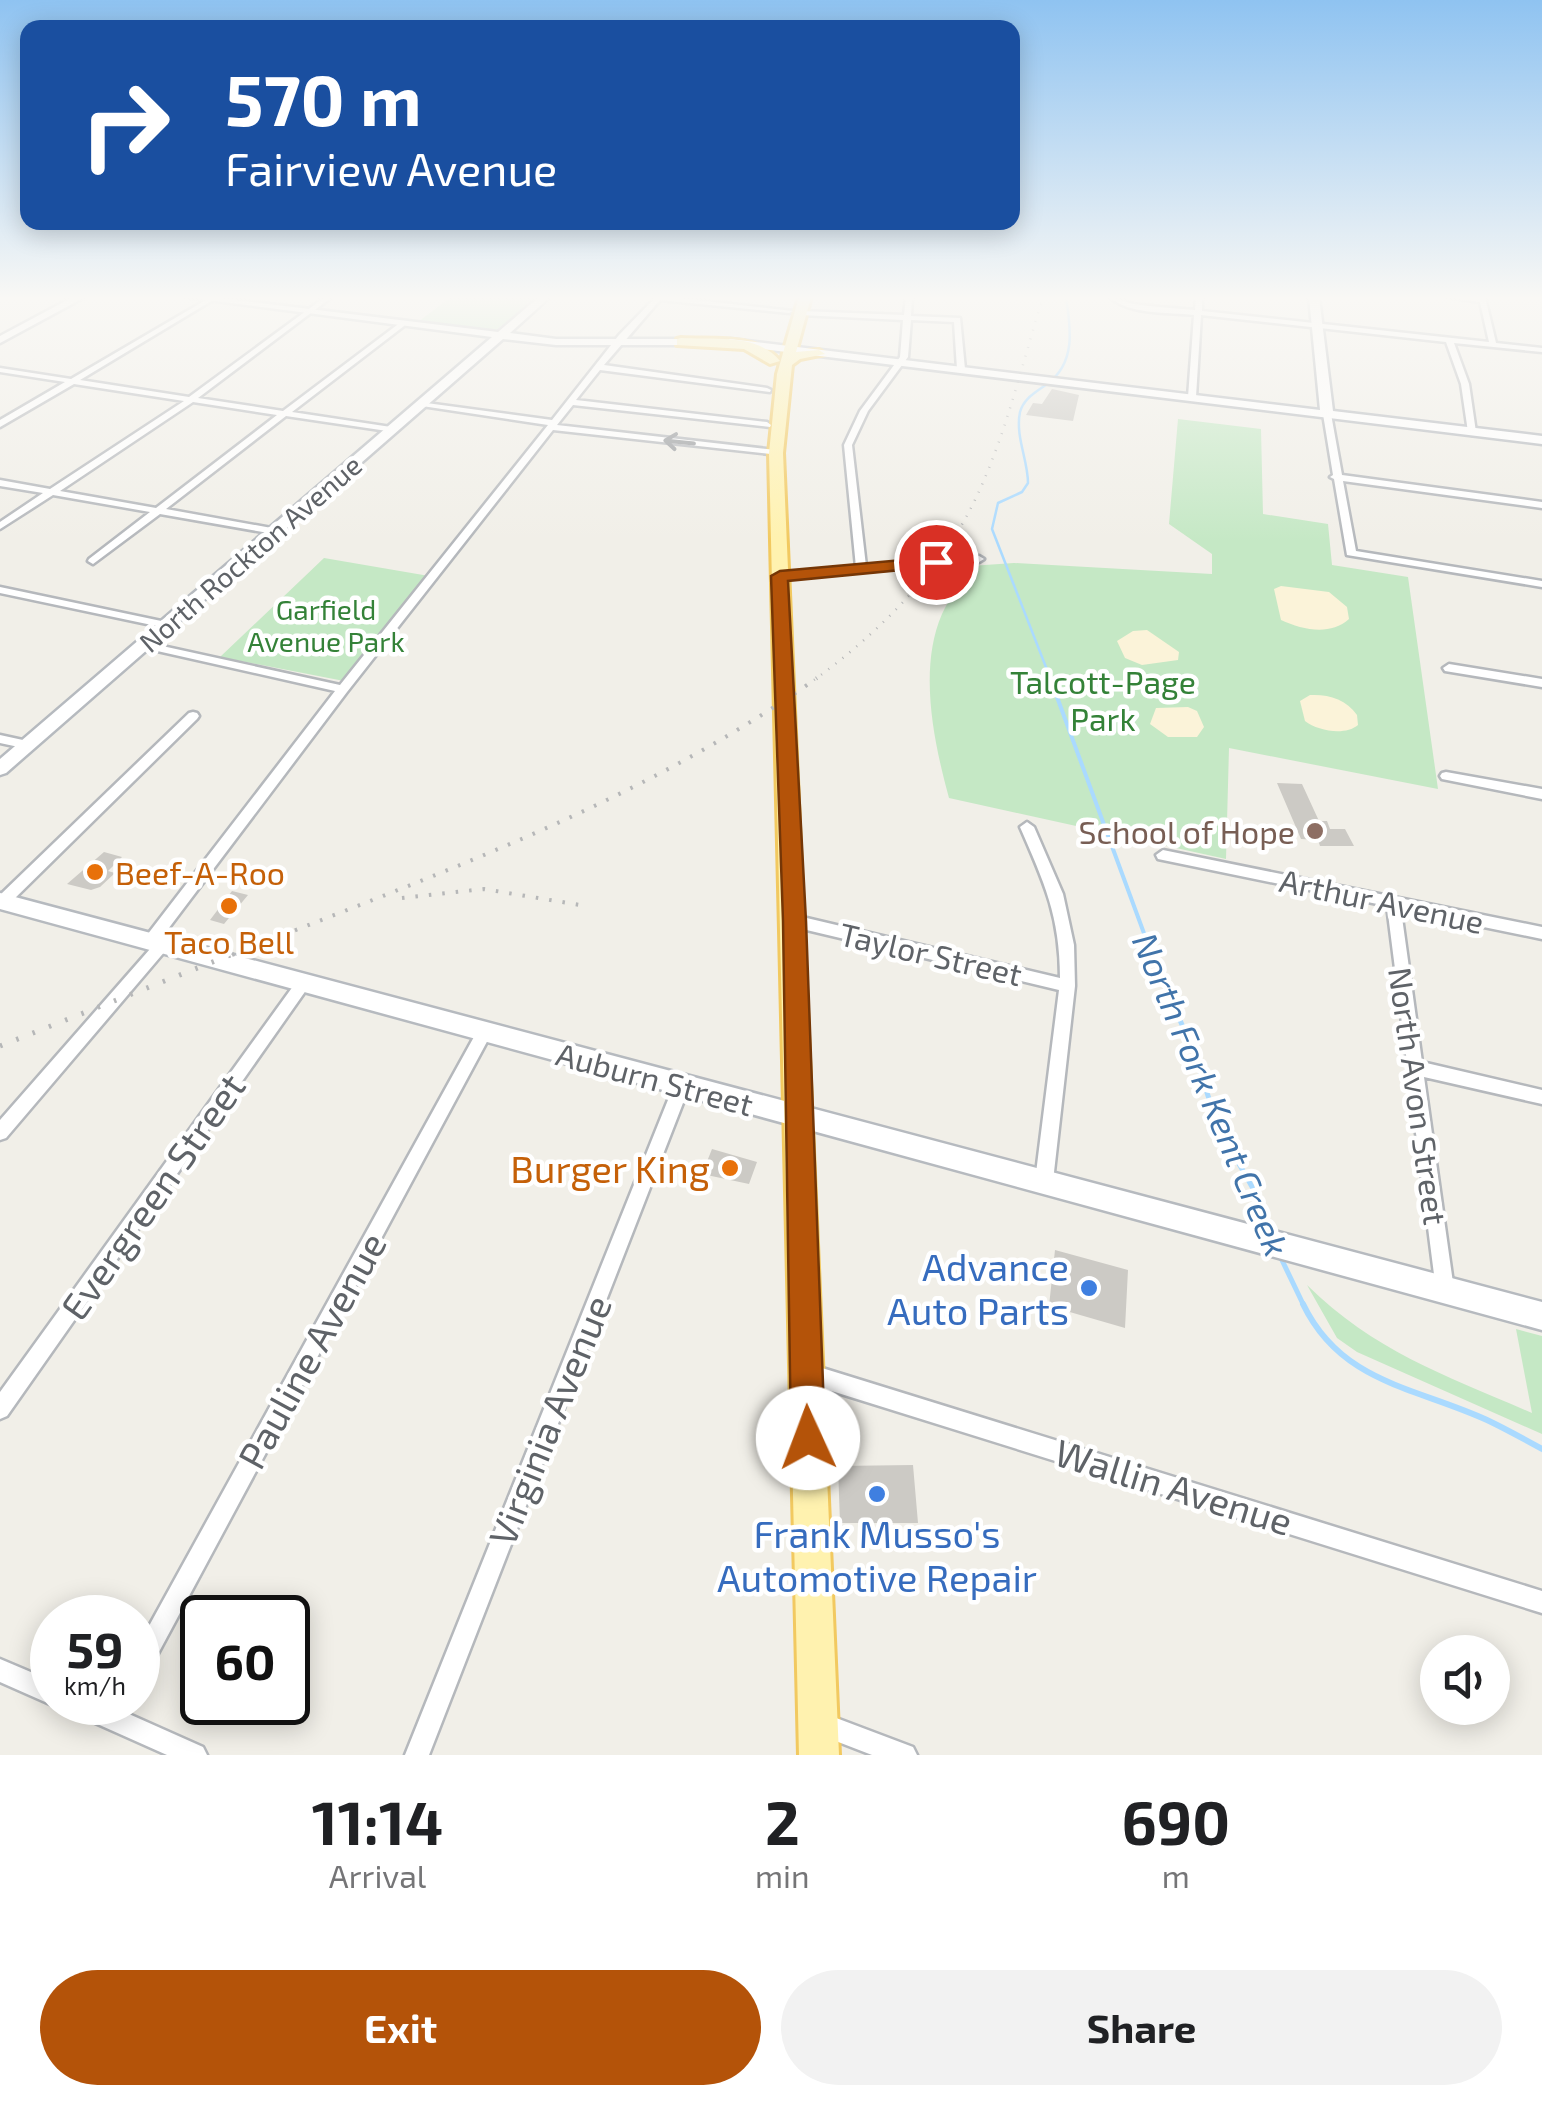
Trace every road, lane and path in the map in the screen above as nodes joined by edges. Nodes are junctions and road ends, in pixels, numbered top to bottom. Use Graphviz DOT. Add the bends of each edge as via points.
graph roads {
  1 [pos="53,379"];
  2 [pos="77,379"];
  3 [pos="218,379"];
  4 [pos="332,379"];
  5 [pos="451,379"];
  6 [pos="590,379"];
  7 [pos="686,379"];
  8 [pos="772,379"];
  9 [pos="782,379"];
  10 [pos="887,379"];
  11 [pos="1039,379"];
  12 [pos="1193,379"];
  13 [pos="1323,379"];
  14 [pos="1463,379"];
  15 [pos="72,382"];
  16 [pos="767,390"];
  17 [pos="1192,397"];
  18 [pos="190,400"];
  19 [pos="572,402"];
  20 [pos="422,404"];
  21 [pos="288,414"];
  22 [pos="1327,414"];
  23 [pos="0,424"];
  24 [pos="553,425"];
  25 [pos="768,425"];
  26 [pos="391,430"];
  27 [pos="1472,432"];
  28 [pos="1542,440"];
  29 [pos="776,453"];
  30 [pos="1335,477"];
  31 [pos="0,482"];
  32 [pos="52,492"];
  33 [pos="1542,505"];
  34 [pos="158,511"];
  35 [pos="0,526"];
  36 [pos="274,531"];
  37 [pos="979,559"];
  38 [pos="92,561"];
  39 [pos="861,569"];
  40 [pos="780,576"];
  41 [pos="1542,584"];
  42 [pos="0,590"];
  43 [pos="166,624"];
  44 [pos="144,645"];
  45 [pos="1449,668"];
  46 [pos="1542,683"];
  47 [pos="343,690"];
  48 [pos="193,716"];
  49 [pos="0,739"];
  50 [pos="28,746"];
  51 [pos="0,769"];
  52 [pos="1446,776"];
  53 [pos="1542,794"];
  54 [pos="1027,828"];
  55 [pos="1163,854"];
  56 [pos="1,901"];
  57 [pos="1394,902"];
  58 [pos="794,921"];
  59 [pos="1542,933"];
  60 [pos="155,944"];
  61 [pos="304,982"];
  62 [pos="1067,986"];
  63 [pos="485,1031"];
  64 [pos="1414,1067"];
  65 [pos="682,1085"];
  66 [pos="1542,1096"];
  67 [pos="800,1117"];
  68 [pos="0,1132"];
  69 [pos="1044,1181"];
  70 [pos="1446,1290"];
  71 [pos="1542,1316"];
  72 [pos="806,1373"];
  73 [pos="0,1409"];
  74 [pos="1542,1602"];
  75 [pos="160,1628"];
  76 [pos="0,1670"];
  77 [pos="30,1683"];
  78 [pos="141,1725"];
  79 [pos="818,1739"];
  80 [pos="194,1755"];
  81 [pos="416,1755"];
  82 [pos="905,1755"];
  1 -- 15 [label="street"];
  2 -- 15 [label="street"];
  3 -- 18 [label="street"];
  4 -- 21 [label="street"];
  5 -- 20 [label="main road, North Rockton Avenue"];
  6 -- 19 [label="street"];
  7 -- 16 [label="street"];
  8 -- 16 [label="main road"];
  9 -- 29 [label="main road"];
  10 -- 39 [label="street" via="848,445"];
  11 -- 17 [label="main road"];
  12 -- 17 [label="street"];
  13 -- 22 [label="main road"];
  14 -- 27 [label="street"];
  15 -- 18 [label="street"];
  15 -- 23 [label="street"];
  16 -- 25 [label="main road"];
  17 -- 22 [label="main road"];
  18 -- 21 [label="street"];
  18 -- 32 [label="street"];
  19 -- 24 [label="street"];
  19 -- 25 [label="street"];
  20 -- 24 [label="street"];
  20 -- 26 [label="main road, North Rockton Avenue"];
  21 -- 26 [label="street"];
  21 -- 34 [label="street"];
  22 -- 27 [label="main road"];
  22 -- 30 [label="street"];
  29 -- 24 [label="street, one-way"];
  24 -- 47 [label="street"];
  25 -- 29 [label="main road"];
  26 -- 36 [label="main road, North Rockton Avenue"];
  27 -- 28 [label="main road"];
  29 -- 40 [label="main road"];
  30 -- 33 [label="street"];
  30 -- 41 [label="street" via="1351,553"];
  31 -- 32 [label="street"];
  32 -- 34 [label="street"];
  32 -- 35 [label="street"];
  34 -- 36 [label="street"];
  34 -- 38 [label="street"];
  36 -- 43 [label="main road, North Rockton Avenue"];
  37 -- 39 [label="street"];
  39 -- 40 [label="street"];
  40 -- 58 [label="main road"];
  42 -- 43 [label="street"];
  43 -- 44 [label="main road, North Rockton Avenue"];
  44 -- 47 [label="street"];
  44 -- 50 [label="main road, North Rockton Avenue"];
  45 -- 46 [label="street"];
  47 -- 60 [label="street"];
  48 -- 56 [label="street"];
  49 -- 50 [label="street"];
  50 -- 51 [label="main road, North Rockton Avenue"];
  52 -- 53 [label="street"];
  54 -- 62 [label="street" via="1056,894"];
  55 -- 57 [label="street, Arthur Avenue"];
  56 -- 60 [label="main road, Auburn Street"];
  57 -- 59 [label="street, Arthur Avenue"];
  57 -- 64 [label="street, North Avon Street"];
  58 -- 62 [label="street, Taylor Street"];
  58 -- 67 [label="main road"];
  60 -- 61 [label="main road, Auburn Street"];
  60 -- 68 [label="street"];
  61 -- 63 [label="main road, Auburn Street"];
  61 -- 73 [label="street, Evergreen Street"];
  62 -- 69 [label="street"];
  63 -- 65 [label="main road, Auburn Street"];
  63 -- 75 [label="street, Pauline Avenue"];
  64 -- 66 [label="street"];
  64 -- 70 [label="street, North Avon Street"];
  65 -- 67 [label="main road, Auburn Street"];
  65 -- 81 [label="street, Virginia Avenue"];
  67 -- 69 [label="main road, Auburn Street"];
  67 -- 72 [label="main road"];
  69 -- 70 [label="main road, Auburn Street"];
  70 -- 71 [label="main road, Auburn Street"];
  72 -- 74 [label="street, Wallin Avenue"];
  72 -- 79 [label="main road"];
  76 -- 77 [label="street"];
  78 -- 80 [label="street"];
  79 -- 82 [label="street"];
}
